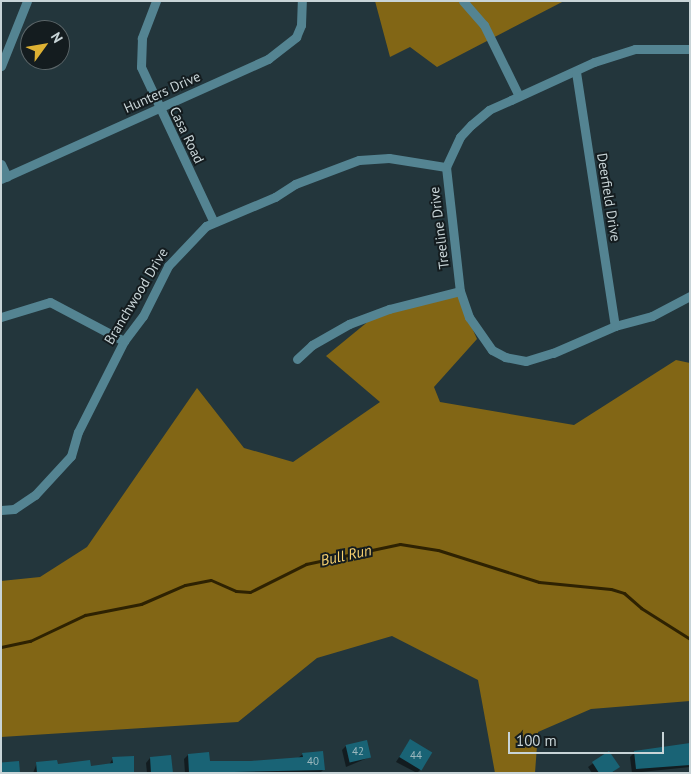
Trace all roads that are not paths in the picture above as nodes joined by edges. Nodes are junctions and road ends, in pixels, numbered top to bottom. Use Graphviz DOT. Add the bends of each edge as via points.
graph roads {
  1 [pos="28,1"];
  2 [pos="156,1"];
  3 [pos="302,1"];
  4 [pos="463,1"];
  5 [pos="690,48"];
  6 [pos="1,66"];
  7 [pos="576,72"];
  8 [pos="519,96"];
  9 [pos="159,109"];
  10 [pos="1,164"];
  11 [pos="446,168"];
  12 [pos="4,178"];
  13 [pos="213,221"];
  14 [pos="460,291"];
  15 [pos="690,296"];
  16 [pos="1,318"];
  17 [pos="615,326"];
  18 [pos="124,341"];
  19 [pos="297,359"];
  20 [pos="1,510"];
  1 -- 6 [label="street"];
  2 -- 9 [label="street, Casa Road" via="142,38 140,55 141,67"];
  3 -- 9 [label="street, Hunters Drive" via="301,25 288,46 268,60"];
  4 -- 8 [label="street" via="484,25"];
  5 -- 7 [label="street, Treeline Drive" via="635,49 594,62"];
  7 -- 8 [label="street, Treeline Drive"];
  7 -- 17 [label="street, Deerfield Drive"];
  8 -- 11 [label="street, Treeline Drive" via="489,110 471,125 460,137"];
  9 -- 12 [label="street, Hunters Drive"];
  9 -- 13 [label="street, Casa Road"];
  10 -- 12 [label="street"];
  11 -- 13 [label="street, Branchwood Drive" via="389,158 359,160 295,184 275,197"];
  11 -- 14 [label="street, Treeline Drive"];
  13 -- 18 [label="street, Branchwood Drive" via="180,251 156,287 143,316"];
  14 -- 17 [label="street, Treeline Drive" via="478,331 492,350 505,357 526,361"];
  14 -- 19 [label="street" via="388,309 349,324 312,345"];
  15 -- 17 [label="street, Treeline Drive" via="652,316"];
  16 -- 18 [label="street" via="50,302"];
  18 -- 20 [label="street, Branchwood Drive" via="78,432 71,456 35,495 14,509"];
}
